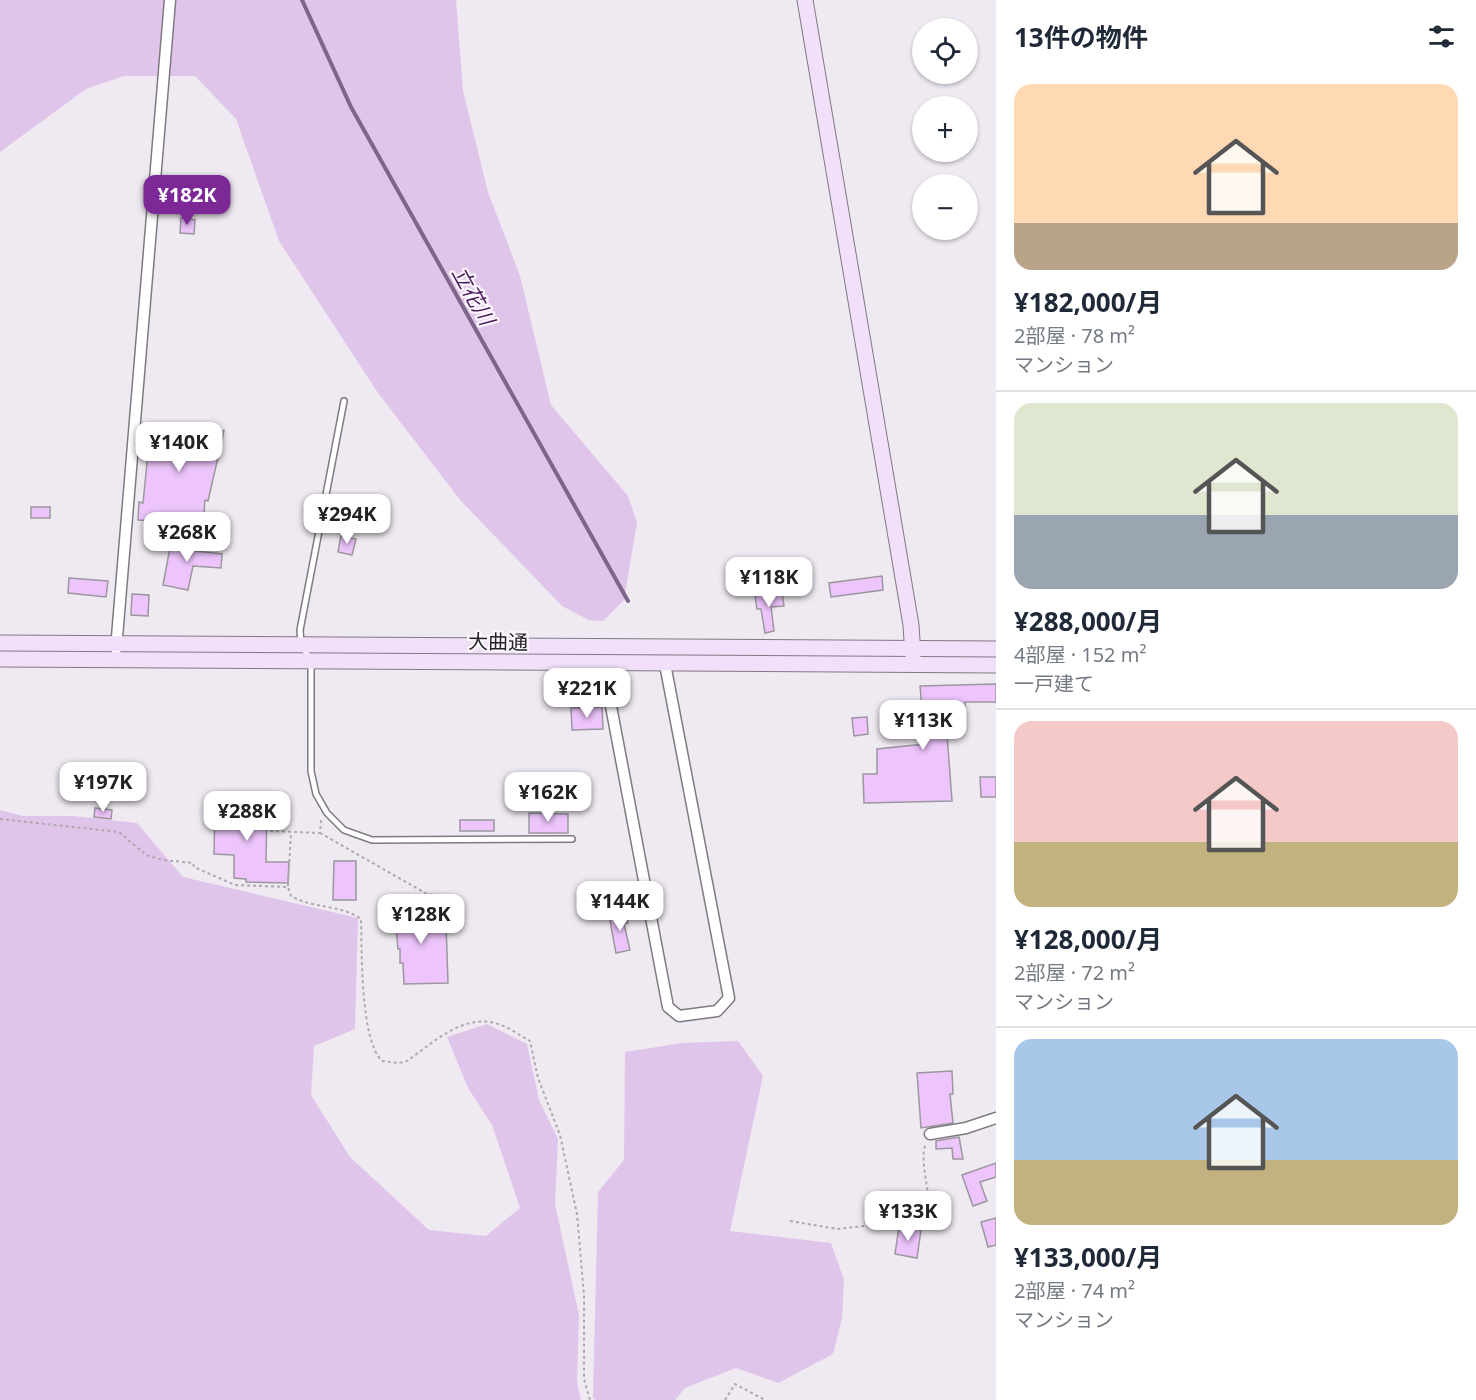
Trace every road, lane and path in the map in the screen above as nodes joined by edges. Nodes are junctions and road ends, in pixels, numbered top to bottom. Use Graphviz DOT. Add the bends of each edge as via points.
graph roads {
  1 [pos="170,0"];
  2 [pos="805,0"];
  3 [pos="344,401"];
  4 [pos="0,643"];
  5 [pos="301,644"];
  6 [pos="912,647"];
  7 [pos="996,649"];
  8 [pos="116,651"];
  9 [pos="0,659"];
  10 [pos="311,661"];
  11 [pos="603,664"];
  12 [pos="665,664"];
  13 [pos="914,665"];
  14 [pos="995,667"];
  15 [pos="327,813"];
  16 [pos="0,819"];
  17 [pos="270,831"];
  18 [pos="291,832"];
  19 [pos="320,833"];
  20 [pos="572,839"];
  21 [pos="288,887"];
  22 [pos="452,896"];
  23 [pos="996,1118"];
  24 [pos="930,1134"];
  25 [pos="790,1221"];
  26 [pos="590,1400"];
  27 [pos="725,1400"];
  28 [pos="765,1400"];
  1 -- 8 [label="street"];
  2 -- 6 [label="main road"];
  3 -- 5 [label="lane" via="300,630"];
  4 -- 8 [label="main road, 大曲通"];
  5 -- 6 [label="main road, 大曲通"];
  5 -- 8 [label="main road, 大曲通"];
  5 -- 10 [label="lane"];
  6 -- 7 [label="main road, 大曲通"];
  6 -- 13 [label="main road"];
  8 -- 9 [label="main road, 大曲通"];
  8 -- 10 [label="main road, 大曲通"];
  10 -- 11 [label="main road, 大曲通"];
  10 -- 15 [label="lane" via="311,771 316,794"];
  11 -- 12 [label="main road, 大曲通"];
  11 -- 12 [label="street" via="668,1007 679,1016 717,1011 729,998"];
  12 -- 13 [label="main road, 大曲通"];
  13 -- 14 [label="main road, 大曲通"];
  15 -- 19 [label="path" via="320,822"];
  15 -- 20 [label="lane" via="344,830 372,840"];
  16 -- 21 [label="path" via="119,832 146,855 193,863 194,867 235,885"];
  17 -- 18 [label="path"];
  18 -- 19 [label="path"];
  18 -- 21 [label="path"];
  19 -- 22 [label="path" via="427,894"];
  21 -- 26 [label="path" via="291,896 300,901 349,910 362,919 363,982 371,1047 382,1061 399,1064 457,1027 472,1023 500,1025 530,1041 538,1078 560,1135 577,1214 584,1295 584,1379"];
  23 -- 24 [label="street"];
  24 -- 25 [label="path" via="924,1155 931,1206 928,1219 837,1229"];
  27 -- 28 [label="path" via="735,1384"];
}
